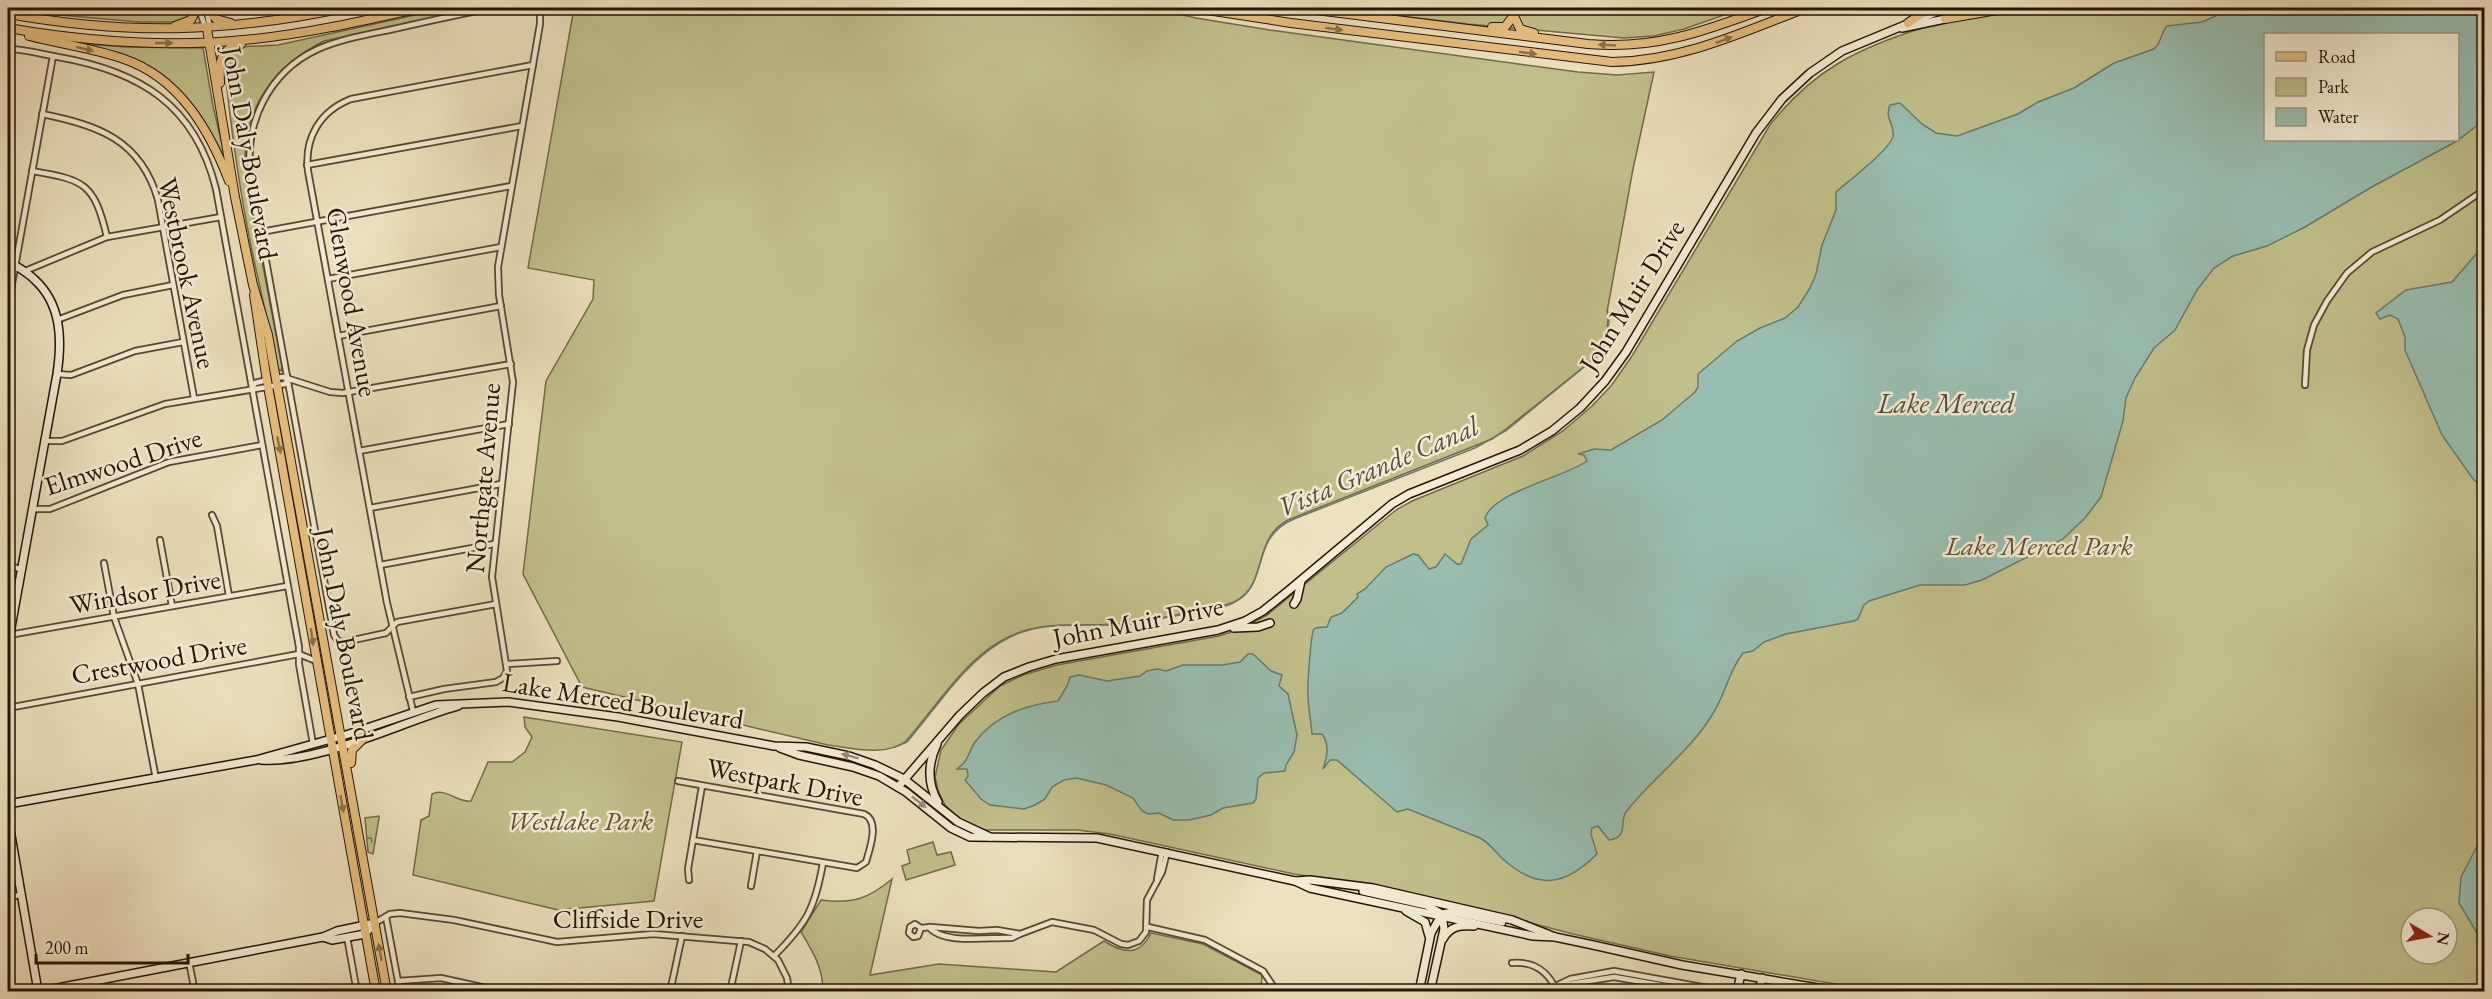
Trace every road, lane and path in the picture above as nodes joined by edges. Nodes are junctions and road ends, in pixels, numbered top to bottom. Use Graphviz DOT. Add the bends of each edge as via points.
graph roads {
  1 [pos="198,8"];
  2 [pos="207,8"];
  3 [pos="240,8"];
  4 [pos="280,8"];
  5 [pos="344,8"];
  6 [pos="421,8"];
  7 [pos="492,8"];
  8 [pos="540,8"];
  9 [pos="1194,8"];
  10 [pos="1300,8"];
  11 [pos="1767,8"];
  12 [pos="1806,8"];
  13 [pos="1930,8"];
  14 [pos="1946,8"];
  15 [pos="1964,8"];
  16 [pos="2080,8"];
  17 [pos="1514,12"];
  18 [pos="8,14"];
  19 [pos="1945,19"];
  20 [pos="270,22"];
  21 [pos="1908,23"];
  22 [pos="1455,27"];
  23 [pos="207,28"];
  24 [pos="1899,28"];
  25 [pos="8,29"];
  26 [pos="144,29"];
  27 [pos="272,37"];
  28 [pos="1546,39"];
  29 [pos="208,43"];
  30 [pos="8,49"];
  31 [pos="53,56"];
  32 [pos="532,65"];
  33 [pos="221,112"];
  34 [pos="42,114"];
  35 [pos="522,126"];
  36 [pos="307,165"];
  37 [pos="32,171"];
  38 [pos="511,186"];
  39 [pos="2484,190"];
  40 [pos="235,197"];
  41 [pos="221,218"];
  42 [pos="317,222"];
  43 [pos="162,227"];
  44 [pos="261,232"];
  45 [pos="106,237"];
  46 [pos="501,248"];
  47 [pos="8,261"];
  48 [pos="15,266"];
  49 [pos="24,271"];
  50 [pos="328,279"];
  51 [pos="173,285"];
  52 [pos="8,306"];
  53 [pos="501,306"];
  54 [pos="57,320"];
  55 [pos="338,336"];
  56 [pos="183,342"];
  57 [pos="511,364"];
  58 [pos="57,374"];
  59 [pos="288,379"];
  60 [pos="272,383"];
  61 [pos="2305,385"];
  62 [pos="252,388"];
  63 [pos="349,393"];
  64 [pos="194,398"];
  65 [pos="509,424"];
  66 [pos="45,441"];
  67 [pos="262,445"];
  68 [pos="359,451"];
  69 [pos="501,484"];
  70 [pos="370,508"];
  71 [pos="32,509"];
  72 [pos="212,515"];
  73 [pos="160,540"];
  74 [pos="494,544"];
  75 [pos="104,563"];
  76 [pos="380,565"];
  77 [pos="8,566"];
  78 [pos="21,569"];
  79 [pos="1300,580"];
  80 [pos="287,586"];
  81 [pos="229,597"];
  82 [pos="496,604"];
  83 [pos="1294,604"];
  84 [pos="172,606"];
  85 [pos="114,617"];
  86 [pos="1270,623"];
  87 [pos="392,627"];
  88 [pos="1226,628"];
  89 [pos="8,635"];
  90 [pos="8,644"];
  91 [pos="299,654"];
  92 [pos="316,661"];
  93 [pos="558,661"];
  94 [pos="507,664"];
  95 [pos="138,684"];
  96 [pos="409,697"];
  97 [pos="466,704"];
  98 [pos="8,708"];
  99 [pos="413,711"];
  100 [pos="432,714"];
  101 [pos="407,723"];
  102 [pos="944,734"];
  103 [pos="342,736"];
  104 [pos="364,738"];
  105 [pos="331,739"];
  106 [pos="313,744"];
  107 [pos="344,745"];
  108 [pos="774,746"];
  109 [pos="333,748"];
  110 [pos="256,760"];
  111 [pos="156,779"];
  112 [pos="904,779"];
  113 [pos="678,781"];
  114 [pos="702,786"];
  115 [pos="898,787"];
  116 [pos="8,804"];
  117 [pos="945,811"];
  118 [pos="356,815"];
  119 [pos="8,818"];
  120 [pos="990,837"];
  121 [pos="693,840"];
  122 [pos="757,851"];
  123 [pos="1164,852"];
  124 [pos="823,863"];
  125 [pos="689,879"];
  126 [pos="1310,880"];
  127 [pos="1295,881"];
  128 [pos="751,886"];
  129 [pos="21,895"];
  130 [pos="8,897"];
  131 [pos="1393,905"];
  132 [pos="1442,915"];
  133 [pos="386,916"];
  134 [pos="375,923"];
  135 [pos="1526,925"];
  136 [pos="929,927"];
  137 [pos="1148,927"];
  138 [pos="921,928"];
  139 [pos="1505,929"];
  140 [pos="365,930"];
  141 [pos="1020,934"];
  142 [pos="682,936"];
  143 [pos="323,937"];
  144 [pos="347,937"];
  145 [pos="1555,937"];
  146 [pos="741,941"];
  147 [pos="1428,948"];
  148 [pos="1439,950"];
  149 [pos="774,956"];
  150 [pos="189,962"];
  151 [pos="1512,963"];
  152 [pos="1741,974"];
  153 [pos="1762,978"];
  154 [pos="398,981"];
  155 [pos="468,983"];
  156 [pos="1556,989"];
  157 [pos="38,991"];
  158 [pos="195,992"];
  159 [pos="357,992"];
  160 [pos="376,992"];
  161 [pos="387,992"];
  162 [pos="400,992"];
  163 [pos="466,992"];
  164 [pos="504,992"];
  165 [pos="670,992"];
  166 [pos="730,992"];
  167 [pos="789,992"];
  168 [pos="1278,992"];
  169 [pos="1419,992"];
  170 [pos="1430,992"];
  171 [pos="1543,992"];
  172 [pos="1700,992"];
  173 [pos="1730,992"];
  174 [pos="1737,992"];
  175 [pos="1759,992"];
  176 [pos="1842,992"];
  1 -- 23 [label="street"];
  1 -- 26 [label="main road" via="187,23"];
  2 -- 20 [label="main road" via="224,23"];
  2 -- 23 [label="street"];
  3 -- 4 [label="street"];
  5 -- 20 [label="main road"];
  6 -- 27 [label="main road"];
  7 -- 44 [label="street" via="334,43 288,68 266,94 250,142 249,166"];
  8 -- 32 [label="street, Northgate Avenue"];
  9 -- 12 [label="main road, one-way" via="1302,25 1612,62 1690,51"];
  10 -- 22 [label="main road"];
  11 -- 28 [label="main road, one-way" via="1696,34 1655,43 1602,45"];
  13 -- 21 [label="main road"];
  14 -- 21 [label="street, John Muir Drive"];
  15 -- 19 [label="street, John Muir Drive"];
  16 -- 19 [label="main road" via="1989,10"];
  17 -- 22 [label="main road" via="1505,27"];
  17 -- 28 [label="main road" via="1520,29"];
  18 -- 26 [label="main road"];
  19 -- 24 [label="street, John Muir Drive"];
  20 -- 23 [label="main road"];
  21 -- 24 [label="street, John Muir Drive"];
  22 -- 28 [label="main road"];
  23 -- 26 [label="main road"];
  23 -- 29 [label="main road, John Daly Boulevard"];
  24 -- 79 [label="street, John Muir Drive" via="1833,56 1776,106 1626,352 1580,408 1520,450 1400,499"];
  25 -- 29 [label="main road, one-way" via="102,41"];
  25 -- 40 [label="main road, one-way" via="122,58 157,77 186,102 202,123"];
  27 -- 29 [label="main road"];
  27 -- 33 [label="main road" via="234,45 223,54 219,69"];
  29 -- 33 [label="main road, John Daly Boulevard"];
  30 -- 31 [label="street"];
  31 -- 34 [label="street"];
  31 -- 41 [label="street" via="122,73 172,108 195,137 208,162"];
  32 -- 35 [label="street, Northgate Avenue"];
  32 -- 36 [label="street, Glenwood Avenue" via="343,102 315,128 308,143"];
  33 -- 40 [label="main road, John Daly Boulevard"];
  34 -- 37 [label="street"];
  34 -- 43 [label="street, Westbrook Avenue" via="92,125 126,147 152,183"];
  35 -- 36 [label="street"];
  35 -- 38 [label="street, Northgate Avenue"];
  36 -- 42 [label="street, Glenwood Avenue"];
  37 -- 45 [label="street" via="65,177 84,186 97,202"];
  37 -- 48 [label="street"];
  38 -- 42 [label="street"];
  38 -- 46 [label="street, Northgate Avenue"];
  39 -- 61 [label="street" via="2440,220 2372,252 2347,273 2314,326 2307,350"];
  40 -- 60 [label="main road, John Daly Boulevard"];
  41 -- 43 [label="street"];
  41 -- 62 [label="street"];
  42 -- 44 [label="street"];
  42 -- 50 [label="street, Glenwood Avenue"];
  43 -- 45 [label="street"];
  43 -- 51 [label="street, Westbrook Avenue"];
  44 -- 59 [label="street"];
  45 -- 49 [label="street"];
  46 -- 50 [label="street"];
  46 -- 53 [label="street, Northgate Avenue"];
  47 -- 48 [label="street"];
  48 -- 49 [label="street"];
  48 -- 52 [label="street"];
  49 -- 54 [label="street" via="46,293"];
  50 -- 55 [label="street, Glenwood Avenue"];
  51 -- 54 [label="street" via="123,295"];
  51 -- 56 [label="street, Westbrook Avenue"];
  53 -- 55 [label="street"];
  53 -- 57 [label="street, Northgate Avenue"];
  54 -- 58 [label="street"];
  55 -- 63 [label="street, Glenwood Avenue"];
  56 -- 58 [label="street" via="128,353 71,375"];
  56 -- 64 [label="street, Westbrook Avenue"];
  57 -- 63 [label="street"];
  57 -- 65 [label="street, Northgate Avenue"];
  58 -- 66 [label="street"];
  59 -- 60 [label="street" via="285,384"];
  59 -- 63 [label="street" via="330,392"];
  59 -- 87 [label="street" via="334,635 338,641 386,633"];
  60 -- 62 [label="street"];
  60 -- 92 [label="main road, John Daly Boulevard, one-way"];
  60 -- 103 [label="main road, John Daly Boulevard"];
  62 -- 64 [label="street"];
  62 -- 67 [label="street"];
  63 -- 68 [label="street, Glenwood Avenue"];
  64 -- 66 [label="street" via="147,409 62,441"];
  65 -- 68 [label="street"];
  65 -- 69 [label="street, Northgate Avenue"];
  66 -- 71 [label="street"];
  67 -- 71 [label="street, Elmwood Drive" via="169,462 50,509"];
  67 -- 80 [label="street"];
  68 -- 70 [label="street, Glenwood Avenue"];
  69 -- 70 [label="street"];
  69 -- 74 [label="street, Northgate Avenue"];
  70 -- 76 [label="street, Glenwood Avenue"];
  71 -- 78 [label="street"];
  72 -- 81 [label="street"];
  73 -- 84 [label="street"];
  74 -- 76 [label="street"];
  74 -- 82 [label="street, Northgate Avenue" via="492,577"];
  75 -- 85 [label="street"];
  76 -- 87 [label="street, Glenwood Avenue"];
  77 -- 78 [label="street"];
  78 -- 89 [label="street"];
  79 -- 83 [label="street"];
  79 -- 88 [label="street, John Muir Drive" via="1258,614"];
  80 -- 81 [label="street, Windsor Drive"];
  80 -- 91 [label="street"];
  81 -- 84 [label="street, Windsor Drive"];
  82 -- 87 [label="street" via="397,622"];
  82 -- 94 [label="street, Northgate Avenue"];
  84 -- 85 [label="street, Windsor Drive"];
  85 -- 89 [label="street, Windsor Drive"];
  85 -- 95 [label="street"];
  86 -- 88 [label="street"];
  87 -- 96 [label="street, Glenwood Avenue"];
  88 -- 102 [label="street, John Muir Drive" via="1065,657 1020,670 983,693"];
  89 -- 90 [label="street"];
  91 -- 92 [label="street"];
  91 -- 95 [label="street, Crestwood Drive"];
  91 -- 106 [label="street"];
  92 -- 105 [label="main road, John Daly Boulevard"];
  93 -- 94 [label="street"];
  94 -- 96 [label="street" via="505,675 496,682"];
  95 -- 98 [label="street, Crestwood Drive"];
  95 -- 111 [label="street"];
  96 -- 99 [label="street, Glenwood Avenue"];
  97 -- 99 [label="street, Lake Merced Boulevard"];
  97 -- 100 [label="street, Lake Merced Boulevard"];
  97 -- 108 [label="street, Lake Merced Boulevard" via="530,704"];
  99 -- 100 [label="street"];
  99 -- 101 [label="street"];
  99 -- 103 [label="street, Lake Merced Boulevard"];
  100 -- 101 [label="street, Lake Merced Boulevard"];
  101 -- 104 [label="street, Lake Merced Boulevard"];
  102 -- 112 [label="street, John Muir Drive"];
  102 -- 117 [label="street" via="933,754 930,775 933,792"];
  103 -- 105 [label="street, Lake Merced Boulevard"];
  103 -- 107 [label="main road, John Daly Boulevard"];
  104 -- 107 [label="street, Lake Merced Boulevard"];
  104 -- 118 [label="main road" via="355,746 351,758 358,800"];
  105 -- 106 [label="street, Lake Merced Boulevard"];
  105 -- 109 [label="main road, John Daly Boulevard"];
  106 -- 110 [label="street, Lake Merced Boulevard"];
  107 -- 109 [label="street, Lake Merced Boulevard"];
  107 -- 118 [label="main road, John Daly Boulevard"];
  112 -- 108 [label="street, Lake Merced Boulevard, one-way" via="849,756 806,747"];
  108 -- 115 [label="street, Lake Merced Boulevard" via="858,768"];
  109 -- 110 [label="street, Lake Merced Boulevard" via="278,760"];
  109 -- 140 [label="main road, John Daly Boulevard, one-way"];
  110 -- 111 [label="street, Lake Merced Boulevard"];
  111 -- 116 [label="street, Lake Merced Boulevard"];
  112 -- 115 [label="street, John Muir Drive"];
  112 -- 117 [label="street, Lake Merced Boulevard"];
  113 -- 114 [label="street, Westpark Drive"];
  114 -- 121 [label="street"];
  114 -- 124 [label="street, Westpark Drive" via="871,818 873,827 862,866"];
  115 -- 120 [label="street, Lake Merced Boulevard, one-way" via="956,831 970,837"];
  117 -- 120 [label="street, Lake Merced Boulevard" via="962,825"];
  118 -- 134 [label="main road, John Daly Boulevard"];
  119 -- 129 [label="street"];
  120 -- 123 [label="street, Lake Merced Boulevard" via="1086,837"];
  121 -- 122 [label="street"];
  121 -- 125 [label="street"];
  122 -- 124 [label="street"];
  122 -- 128 [label="street"];
  123 -- 127 [label="street, Lake Merced Boulevard"];
  123 -- 137 [label="street" via="1147,900"];
  124 -- 149 [label="street" via="812,909"];
  126 -- 127 [label="street, Lake Merced Boulevard"];
  126 -- 132 [label="street" via="1422,904"];
  126 -- 135 [label="street, Lake Merced Boulevard" via="1418,897"];
  127 -- 131 [label="street, Lake Merced Boulevard" via="1310,888"];
  129 -- 130 [label="street"];
  129 -- 157 [label="street"];
  131 -- 132 [label="street, Lake Merced Boulevard"];
  131 -- 147 [label="street" via="1425,922"];
  132 -- 135 [label="street" via="1452,911"];
  132 -- 139 [label="street, Lake Merced Boulevard"];
  132 -- 147 [label="street" via="1433,928"];
  132 -- 148 [label="street"];
  133 -- 134 [label="street"];
  133 -- 142 [label="street, Cliffside Drive" via="400,913 436,917 557,942 652,934"];
  133 -- 154 [label="street"];
  134 -- 140 [label="street"];
  161 -- 134 [label="main road, John Daly Boulevard, one-way"];
  135 -- 145 [label="street, Lake Merced Boulevard"];
  136 -- 138 [label="street"];
  136 -- 141 [label="street"];
  136 -- 141 [label="street" via="937,934 955,938 1012,938"];
  137 -- 141 [label="street" via="1142,939 1128,945 1094,930 1052,922"];
  137 -- 168 [label="street" via="1205,940 1263,971"];
  139 -- 145 [label="street, Lake Merced Boulevard"];
  139 -- 148 [label="street" via="1455,927 1445,936"];
  140 -- 143 [label="street" via="337,931"];
  140 -- 144 [label="street"];
  140 -- 160 [label="main road, John Daly Boulevard"];
  142 -- 146 [label="street, Cliffside Drive"];
  142 -- 165 [label="street"];
  143 -- 144 [label="street"];
  143 -- 150 [label="street"];
  144 -- 159 [label="street"];
  145 -- 152 [label="street, Lake Merced Boulevard"];
  146 -- 149 [label="street, Cliffside Drive"];
  146 -- 166 [label="street"];
  147 -- 169 [label="street"];
  148 -- 170 [label="street"];
  149 -- 167 [label="street" via="785,971"];
  150 -- 157 [label="street"];
  150 -- 158 [label="street"];
  151 -- 156 [label="street" via="1529,964 1544,971"];
  152 -- 153 [label="street, Lake Merced Boulevard"];
  152 -- 174 [label="street"];
  153 -- 175 [label="street"];
  153 -- 176 [label="street, Lake Merced Boulevard"];
  154 -- 155 [label="street" via="434,978"];
  154 -- 162 [label="street"];
  155 -- 163 [label="street"];
  155 -- 164 [label="street"];
  156 -- 171 [label="street"];
  156 -- 172 [label="street" via="1614,977"];
  156 -- 173 [label="street" via="1570,979 1614,971"];
}
